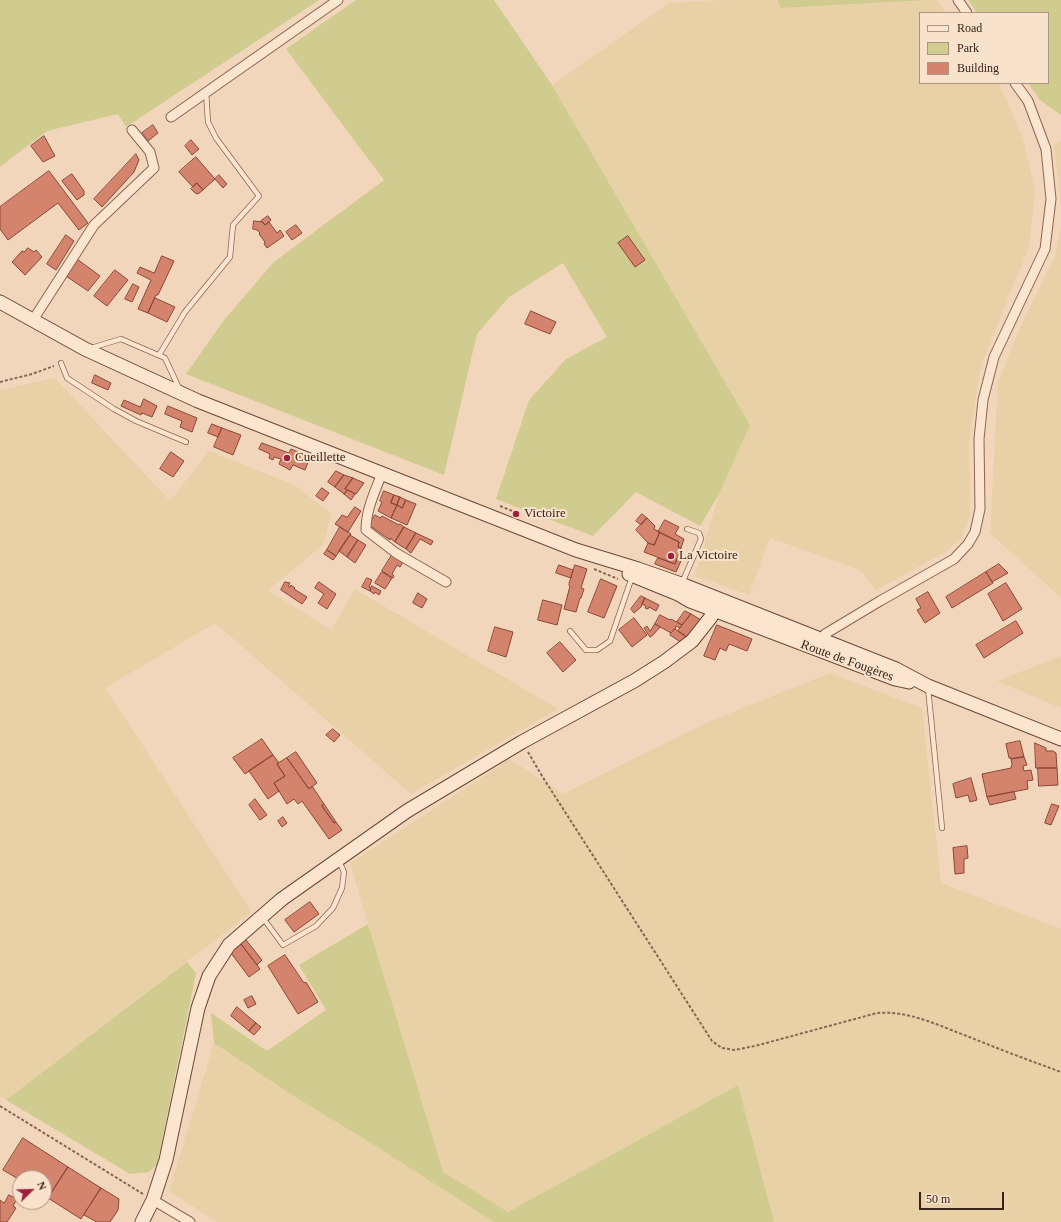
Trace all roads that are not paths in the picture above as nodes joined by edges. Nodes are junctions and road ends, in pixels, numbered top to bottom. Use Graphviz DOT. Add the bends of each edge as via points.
graph roads {
  1 [pos="338,0"];
  2 [pos="958,0"];
  3 [pos="966,12"];
  4 [pos="1016,84"];
  5 [pos="206,92"];
  6 [pos="171,117"];
  7 [pos="132,130"];
  8 [pos="0,302"];
  9 [pos="33,320"];
  10 [pos="85,349"];
  11 [pos="159,355"];
  12 [pos="60,363"];
  13 [pos="182,394"];
  14 [pos="186,442"];
  15 [pos="382,473"];
  16 [pos="688,529"];
  17 [pos="592,555"];
  18 [pos="633,576"];
  19 [pos="446,582"];
  20 [pos="680,589"];
  21 [pos="705,593"];
  22 [pos="714,610"];
  23 [pos="770,625"];
  24 [pos="570,631"];
  25 [pos="824,640"];
  26 [pos="829,654"];
  27 [pos="928,686"];
  28 [pos="1061,739"];
  29 [pos="942,828"];
  30 [pos="338,859"];
  31 [pos="262,916"];
  32 [pos="153,1200"];
  33 [pos="142,1222"];
  34 [pos="190,1222"];
  1 -- 5 [label="street"];
  2 -- 3 [label="street"];
  4 -- 25 [label="street" via="1028,102 1046,149 1051,199 1045,249 994,357 983,400 979,440 980,509 975,532 954,559 825,634"];
  5 -- 6 [label="street"];
  5 -- 11 [label="lane" via="208,122 216,138 259,196 233,224 230,257 185,312"];
  7 -- 9 [label="street" via="150,152 154,168 94,225"];
  8 -- 9 [label="main road"];
  9 -- 10 [label="main road"];
  10 -- 11 [label="lane" via="121,339"];
  10 -- 13 [label="main road"];
  11 -- 13 [label="lane" via="165,358"];
  12 -- 14 [label="lane" via="67,378 114,409 136,422"];
  13 -- 15 [label="main road"];
  15 -- 17 [label="main road"];
  15 -- 19 [label="street" via="370,503 366,530 396,553"];
  16 -- 20 [label="lane" via="699,533 701,540"];
  17 -- 18 [label="main road, Route de Fougères"];
  17 -- 20 [label="main road" via="638,569"];
  18 -- 20 [label="main road, Route de Fougères"];
  18 -- 24 [label="lane" via="610,641 597,650 586,650"];
  20 -- 21 [label="main road"];
  20 -- 22 [label="main road, Route de Fougères" via="690,601"];
  21 -- 22 [label="main road"];
  21 -- 23 [label="main road"];
  22 -- 23 [label="main road, Route de Fougères"];
  22 -- 30 [label="main road" via="692,641 664,662 406,811"];
  23 -- 25 [label="main road, Route de Fougères" via="811,644"];
  23 -- 26 [label="main road, Route de Fougères"];
  25 -- 26 [label="main road"];
  25 -- 27 [label="main road" via="896,669"];
  26 -- 27 [label="main road, Route de Fougères" via="895,679"];
  27 -- 28 [label="main road"];
  27 -- 29 [label="lane"];
  30 -- 31 [label="main road"];
  30 -- 31 [label="lane" via="344,872 342,888 333,908 316,926 283,945"];
  31 -- 32 [label="main road" via="229,945 209,976 198,1008 166,1160"];
  32 -- 33 [label="main road"];
  32 -- 34 [label="street"];
}
